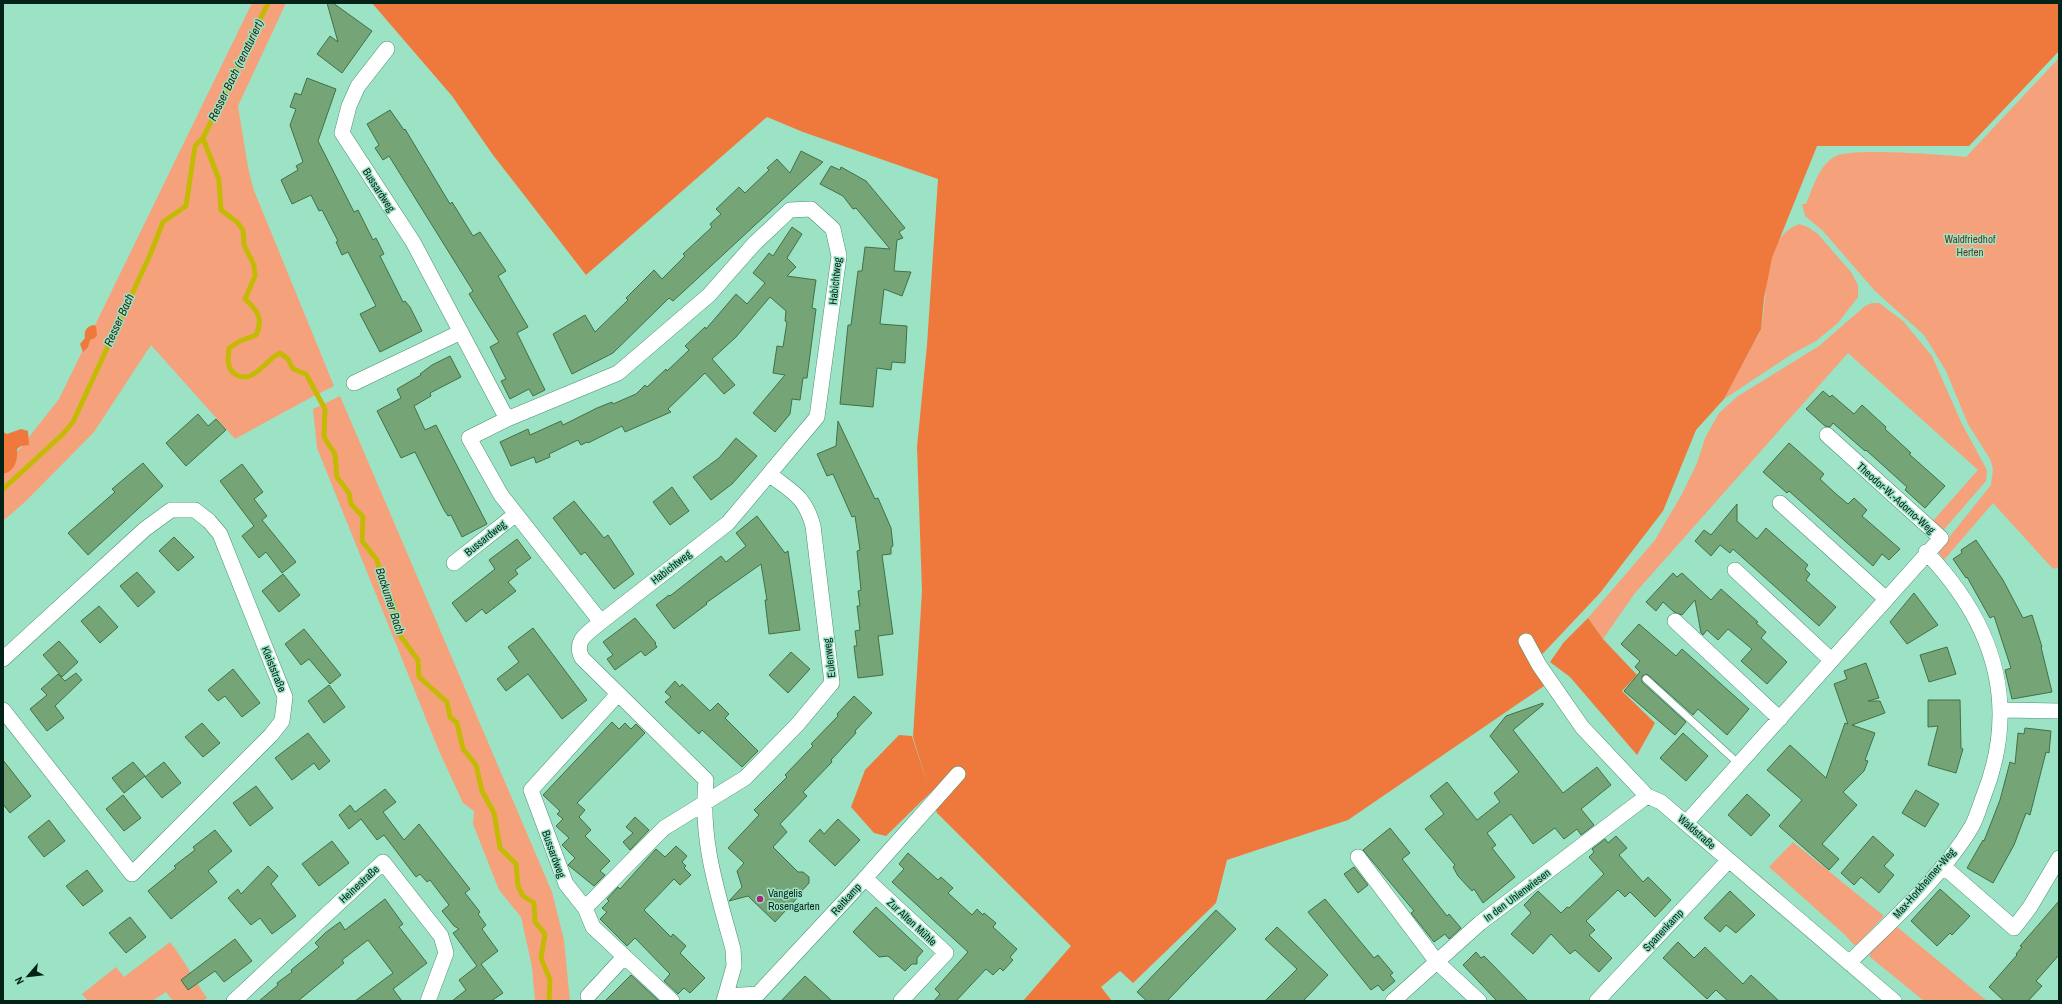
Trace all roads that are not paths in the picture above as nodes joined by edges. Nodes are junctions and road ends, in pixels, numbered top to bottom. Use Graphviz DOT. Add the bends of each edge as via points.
graph roads {
  1 [pos="387,49"];
  2 [pos="461,332"];
  3 [pos="354,383"];
  4 [pos="507,419"];
  5 [pos="1827,435"];
  6 [pos="769,474"];
  7 [pos="1780,503"];
  8 [pos="516,514"];
  9 [pos="1926,552"];
  10 [pos="454,563"];
  11 [pos="1735,570"];
  12 [pos="1885,598"];
  13 [pos="1675,621"];
  14 [pos="601,622"];
  15 [pos="1526,641"];
  16 [pos="3,659"];
  17 [pos="1831,660"];
  18 [pos="1646,679"];
  19 [pos="618,694"];
  20 [pos="3,710"];
  21 [pos="2000,710"];
  22 [pos="2059,710"];
  23 [pos="1780,719"];
  24 [pos="1739,764"];
  25 [pos="958,774"];
  26 [pos="1648,796"];
  27 [pos="704,804"];
  28 [pos="1686,823"];
  29 [pos="1358,857"];
  30 [pos="2059,858"];
  31 [pos="1729,860"];
  32 [pos="1943,866"];
  33 [pos="865,878"];
  34 [pos="585,908"];
  35 [pos="624,957"];
  36 [pos="1437,962"];
  37 [pos="1850,963"];
  38 [pos="588,996"];
  39 [pos="762,997"];
  40 [pos="725,998"];
  41 [pos="234,1001"];
  42 [pos="428,1001"];
  43 [pos="672,1001"];
  44 [pos="901,1001"];
  45 [pos="1393,1001"];
  46 [pos="1479,1001"];
  47 [pos="1597,1001"];
  48 [pos="1894,1001"];
  1 -- 2 [label="street, Bussardweg" via="358,86 349,106 342,133 413,242"];
  2 -- 3 [label="street"];
  2 -- 4 [label="street, Bussardweg"];
  4 -- 6 [label="street, Habichtweg" via="618,373 710,295 754,244 790,210 811,210 833,228 840,256 817,417"];
  4 -- 8 [label="street, Bussardweg" via="469,438 501,495"];
  5 -- 9 [label="street, Theodor-W.-Adorno-Weg" via="1941,538"];
  6 -- 14 [label="street, Habichtweg" via="728,523"];
  6 -- 27 [label="street, Eulenweg" via="801,498 809,511 832,683 797,725 745,778"];
  7 -- 12 [label="street"];
  8 -- 10 [label="street, Bussardweg"];
  8 -- 14 [label="street, Bussardweg"];
  9 -- 12 [label="street, Theodor-W.-Adorno-Weg"];
  9 -- 21 [label="street, Max-Horkheimer-Weg" via="1962,596 1985,637 1998,678"];
  11 -- 17 [label="street"];
  12 -- 17 [label="street, Theodor-W.-Adorno-Weg"];
  13 -- 23 [label="street"];
  14 -- 19 [label="street" via="582,638 578,644 579,651 582,658"];
  15 -- 26 [label="street, Waldstraße" via="1539,665 1582,727"];
  16 -- 20 [label="street, Kleiststraße" via="145,529 171,510 195,510 220,534 284,697 282,721 271,735 132,874"];
  17 -- 23 [label="street, Theodor-W.-Adorno-Weg"];
  18 -- 24 [label="lane"];
  19 -- 27 [label="street" via="706,780"];
  19 -- 34 [label="street, Bussardweg" via="531,790 566,884"];
  21 -- 22 [label="street"];
  21 -- 32 [label="street, Max-Horkheimer-Weg" via="1999,744 1991,778 1972,826"];
  23 -- 24 [label="street, Theodor-W.-Adorno-Weg"];
  24 -- 28 [label="street, Theodor-W.-Adorno-Weg"];
  25 -- 33 [label="street, Reitkamp"];
  26 -- 28 [label="street, Waldstraße" via="1661,802"];
  26 -- 36 [label="street, In den Uhlenwiesen" via="1480,923"];
  27 -- 34 [label="street" via="664,828"];
  27 -- 40 [label="street" via="707,849 733,949 734,966"];
  28 -- 31 [label="street, Waldstraße"];
  29 -- 36 [label="street"];
  30 -- 32 [label="street" via="2030,907 2014,928"];
  31 -- 37 [label="street, Waldstraße"];
  31 -- 47 [label="street, Spanenkamp"];
  32 -- 37 [label="street, Max-Horkheimer-Weg"];
  33 -- 39 [label="street, Reitkamp"];
  33 -- 44 [label="street, Zur Alten Mühle" via="946,953"];
  34 -- 35 [label="street" via="593,927"];
  35 -- 38 [label="street"];
  35 -- 43 [label="street"];
  36 -- 45 [label="street, In den Uhlenwiesen"];
  36 -- 46 [label="street"];
  37 -- 48 [label="street, Waldstraße"];
  39 -- 40 [label="street, Reitkamp"];
  41 -- 42 [label="street, Heinestraße" via="383,862 441,936 446,952"];
}
